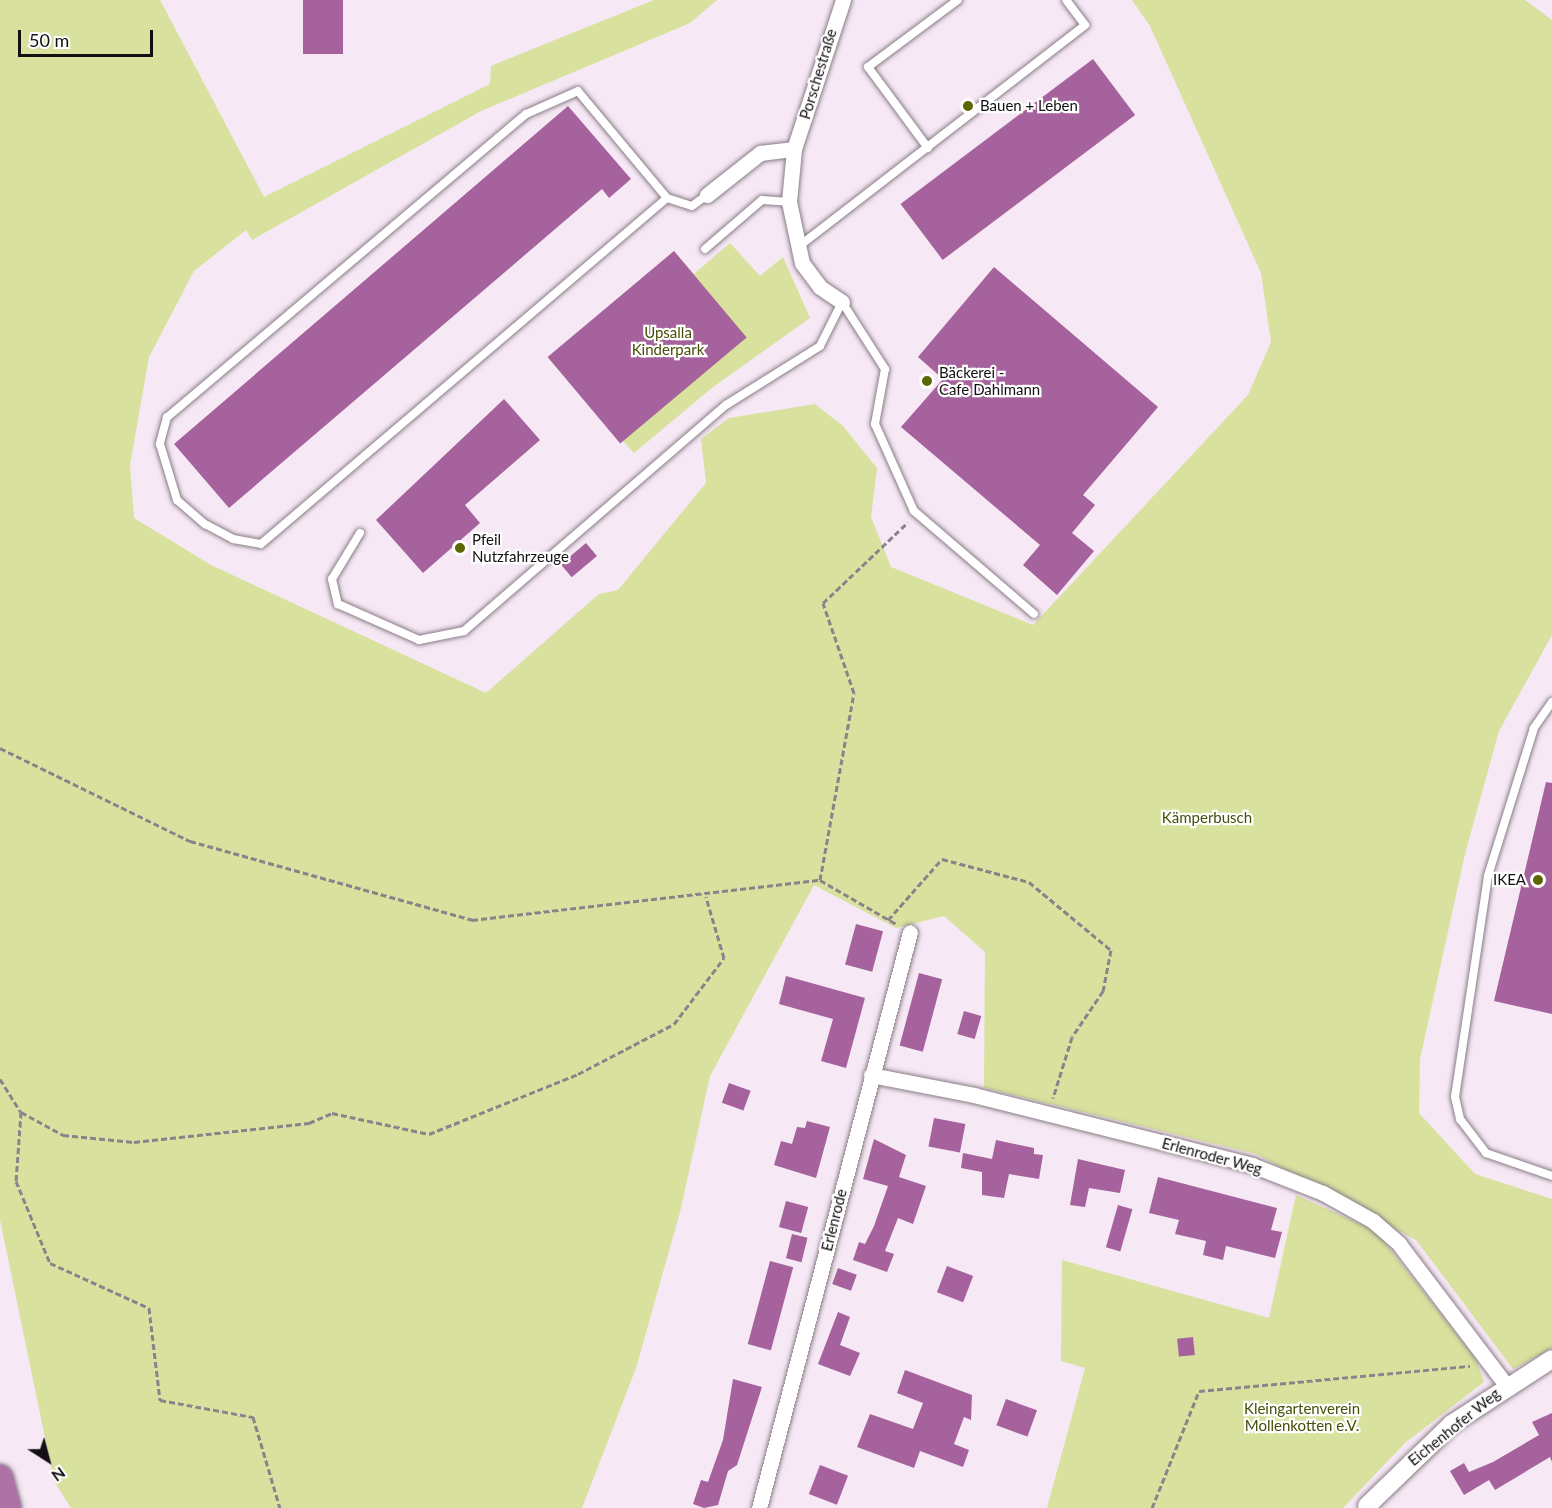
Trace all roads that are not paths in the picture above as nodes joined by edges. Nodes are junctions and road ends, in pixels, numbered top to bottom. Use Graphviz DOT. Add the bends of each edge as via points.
graph roads {
  1 [pos="843,0"];
  2 [pos="958,0"];
  3 [pos="1066,0"];
  4 [pos="928,148"];
  5 [pos="794,149"];
  6 [pos="707,195"];
  7 [pos="667,198"];
  8 [pos="789,202"];
  9 [pos="797,248"];
  10 [pos="705,249"];
  11 [pos="842,302"];
  12 [pos="360,533"];
  13 [pos="1034,614"];
  14 [pos="1552,702"];
  15 [pos="910,932"];
  16 [pos="871,1075"];
  17 [pos="1552,1176"];
  18 [pos="1552,1359"];
  19 [pos="1506,1385"];
  20 [pos="0,1478"];
  21 [pos="0,1486"];
  22 [pos="1366,1507"];
  23 [pos="6,1508"];
  24 [pos="759,1508"];
  1 -- 5 [label="street, Porschestraße"];
  2 -- 4 [label="lane" via="868,67"];
  3 -- 4 [label="lane" via="1085,25"];
  4 -- 9 [label="lane"];
  5 -- 6 [label="street" via="760,153"];
  5 -- 8 [label="street, Porschestraße"];
  6 -- 7 [label="lane" via="692,206"];
  7 -- 7 [label="lane" via="578,91 526,114 167,417 159,444 177,500 205,524 233,539 261,544"];
  8 -- 9 [label="street, Porschestraße"];
  8 -- 10 [label="lane" via="762,200"];
  9 -- 11 [label="street, Porschestraße" via="820,286"];
  11 -- 12 [label="lane" via="820,346 726,405 464,631 420,640 338,604 332,579"];
  11 -- 13 [label="lane" via="885,369 875,424 917,513"];
  14 -- 17 [label="lane" via="1534,728 1488,876 1455,1097 1460,1119 1486,1152"];
  15 -- 16 [label="street, Erlenrode"];
  16 -- 19 [label="street, Erlenroder Weg" via="1252,1165 1373,1221 1399,1244"];
  16 -- 24 [label="street, Erlenrode"];
  18 -- 19 [label="street, Eichenhofer Weg"];
  19 -- 22 [label="street, Eichenhofer Weg" via="1452,1424"];
  20 -- 23 [label="highway"];
  21 -- 23 [label="highway"];
}
